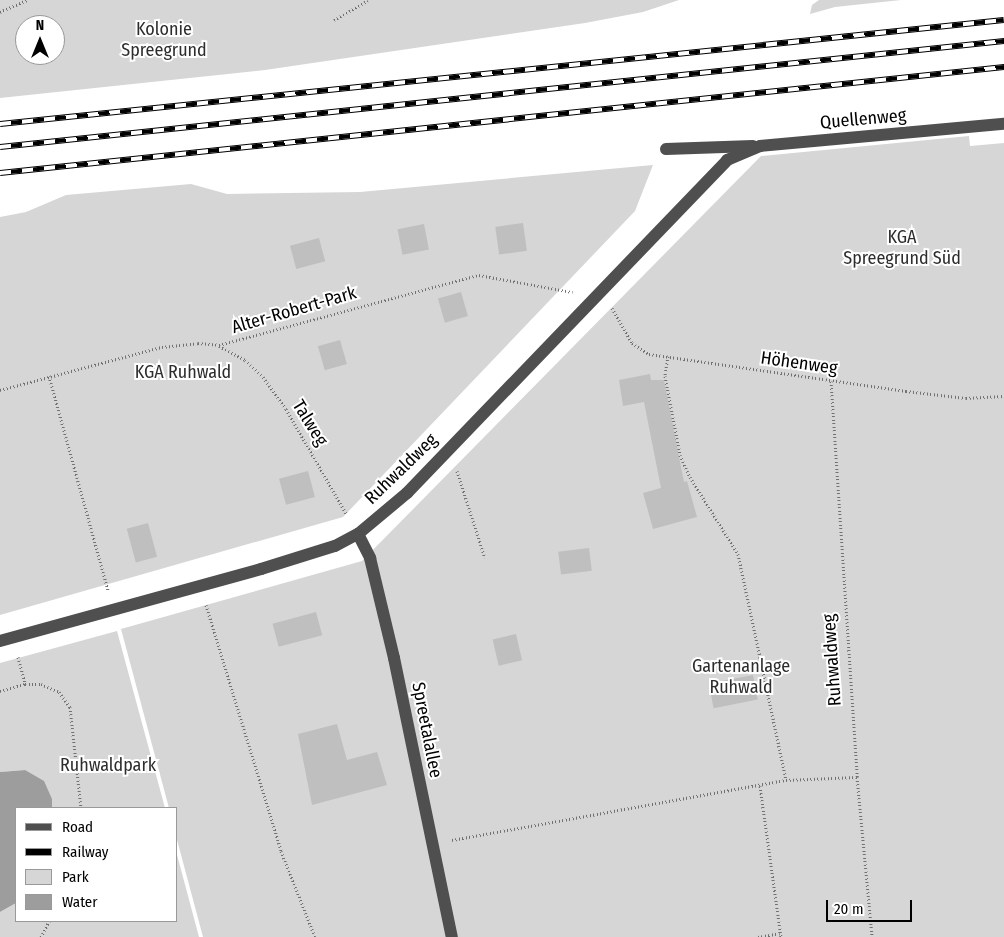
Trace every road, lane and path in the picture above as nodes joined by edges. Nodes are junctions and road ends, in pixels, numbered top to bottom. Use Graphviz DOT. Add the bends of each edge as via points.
graph roads {
  1 [pos="27,0"];
  2 [pos="368,0"];
  3 [pos="0,12"];
  4 [pos="334,20"];
  5 [pos="1004,124"];
  6 [pos="760,146"];
  7 [pos="666,150"];
  8 [pos="727,160"];
  9 [pos="596,297"];
  10 [pos="613,309"];
  11 [pos="219,345"];
  12 [pos="668,356"];
  13 [pos="49,376"];
  14 [pos="831,381"];
  15 [pos="0,390"];
  16 [pos="1004,396"];
  17 [pos="445,453"];
  18 [pos="358,534"];
  19 [pos="485,558"];
  20 [pos="200,586"];
  21 [pos="114,610"];
  22 [pos="6,639"];
  23 [pos="25,684"];
  24 [pos="0,691"];
  25 [pos="857,777"];
  26 [pos="786,780"];
  27 [pos="760,786"];
  28 [pos="81,807"];
  29 [pos="432,844"];
  30 [pos="48,922"];
  31 [pos="781,935"];
  32 [pos="41,937"];
  33 [pos="315,937"];
  34 [pos="452,937"];
  35 [pos="758,937"];
  36 [pos="872,937"];
  1 -- 3 [label="path"];
  2 -- 4 [label="path"];
  5 -- 6 [label="street, Quellenweg"];
  6 -- 7 [label="street"];
  6 -- 8 [label="street, Quellenweg"];
  8 -- 9 [label="street, Ruhwaldweg"];
  9 -- 11 [label="path, Alter-Robert-Park" via="515,279 479,275"];
  9 -- 17 [label="street, Ruhwaldweg"];
  10 -- 12 [label="path, Höhenweg" via="632,343 649,354"];
  11 -- 13 [label="path, Alter-Robert-Park" via="198,343 162,347"];
  11 -- 18 [label="path, Talweg" via="245,360 263,377 305,440"];
  12 -- 14 [label="path, Höhenweg"];
  12 -- 26 [label="path" via="665,376 680,455 738,554"];
  13 -- 15 [label="path, Alter-Robert-Park"];
  13 -- 21 [label="path"];
  14 -- 16 [label="path, Höhenweg" via="966,398"];
  14 -- 25 [label="path, Ruhwaldweg"];
  17 -- 18 [label="street, Ruhwaldweg" via="407,493"];
  17 -- 19 [label="path" via="454,461"];
  18 -- 20 [label="street, Ruhwaldweg" via="335,546"];
  18 -- 29 [label="street, Spreetalallee" via="370,558 394,658"];
  20 -- 21 [label="street, Ruhwaldweg"];
  20 -- 33 [label="path" via="281,851"];
  21 -- 22 [label="street, Ruhwaldweg"];
  22 -- 23 [label="path"];
  23 -- 24 [label="path"];
  23 -- 28 [label="path" via="41,684 59,692 70,707"];
  25 -- 26 [label="path"];
  25 -- 36 [label="path, Ruhwaldweg"];
  26 -- 27 [label="path"];
  27 -- 29 [label="path"];
  27 -- 31 [label="path"];
  29 -- 34 [label="street, Spreetalallee"];
  30 -- 32 [label="path"];
  31 -- 35 [label="path"];
}
